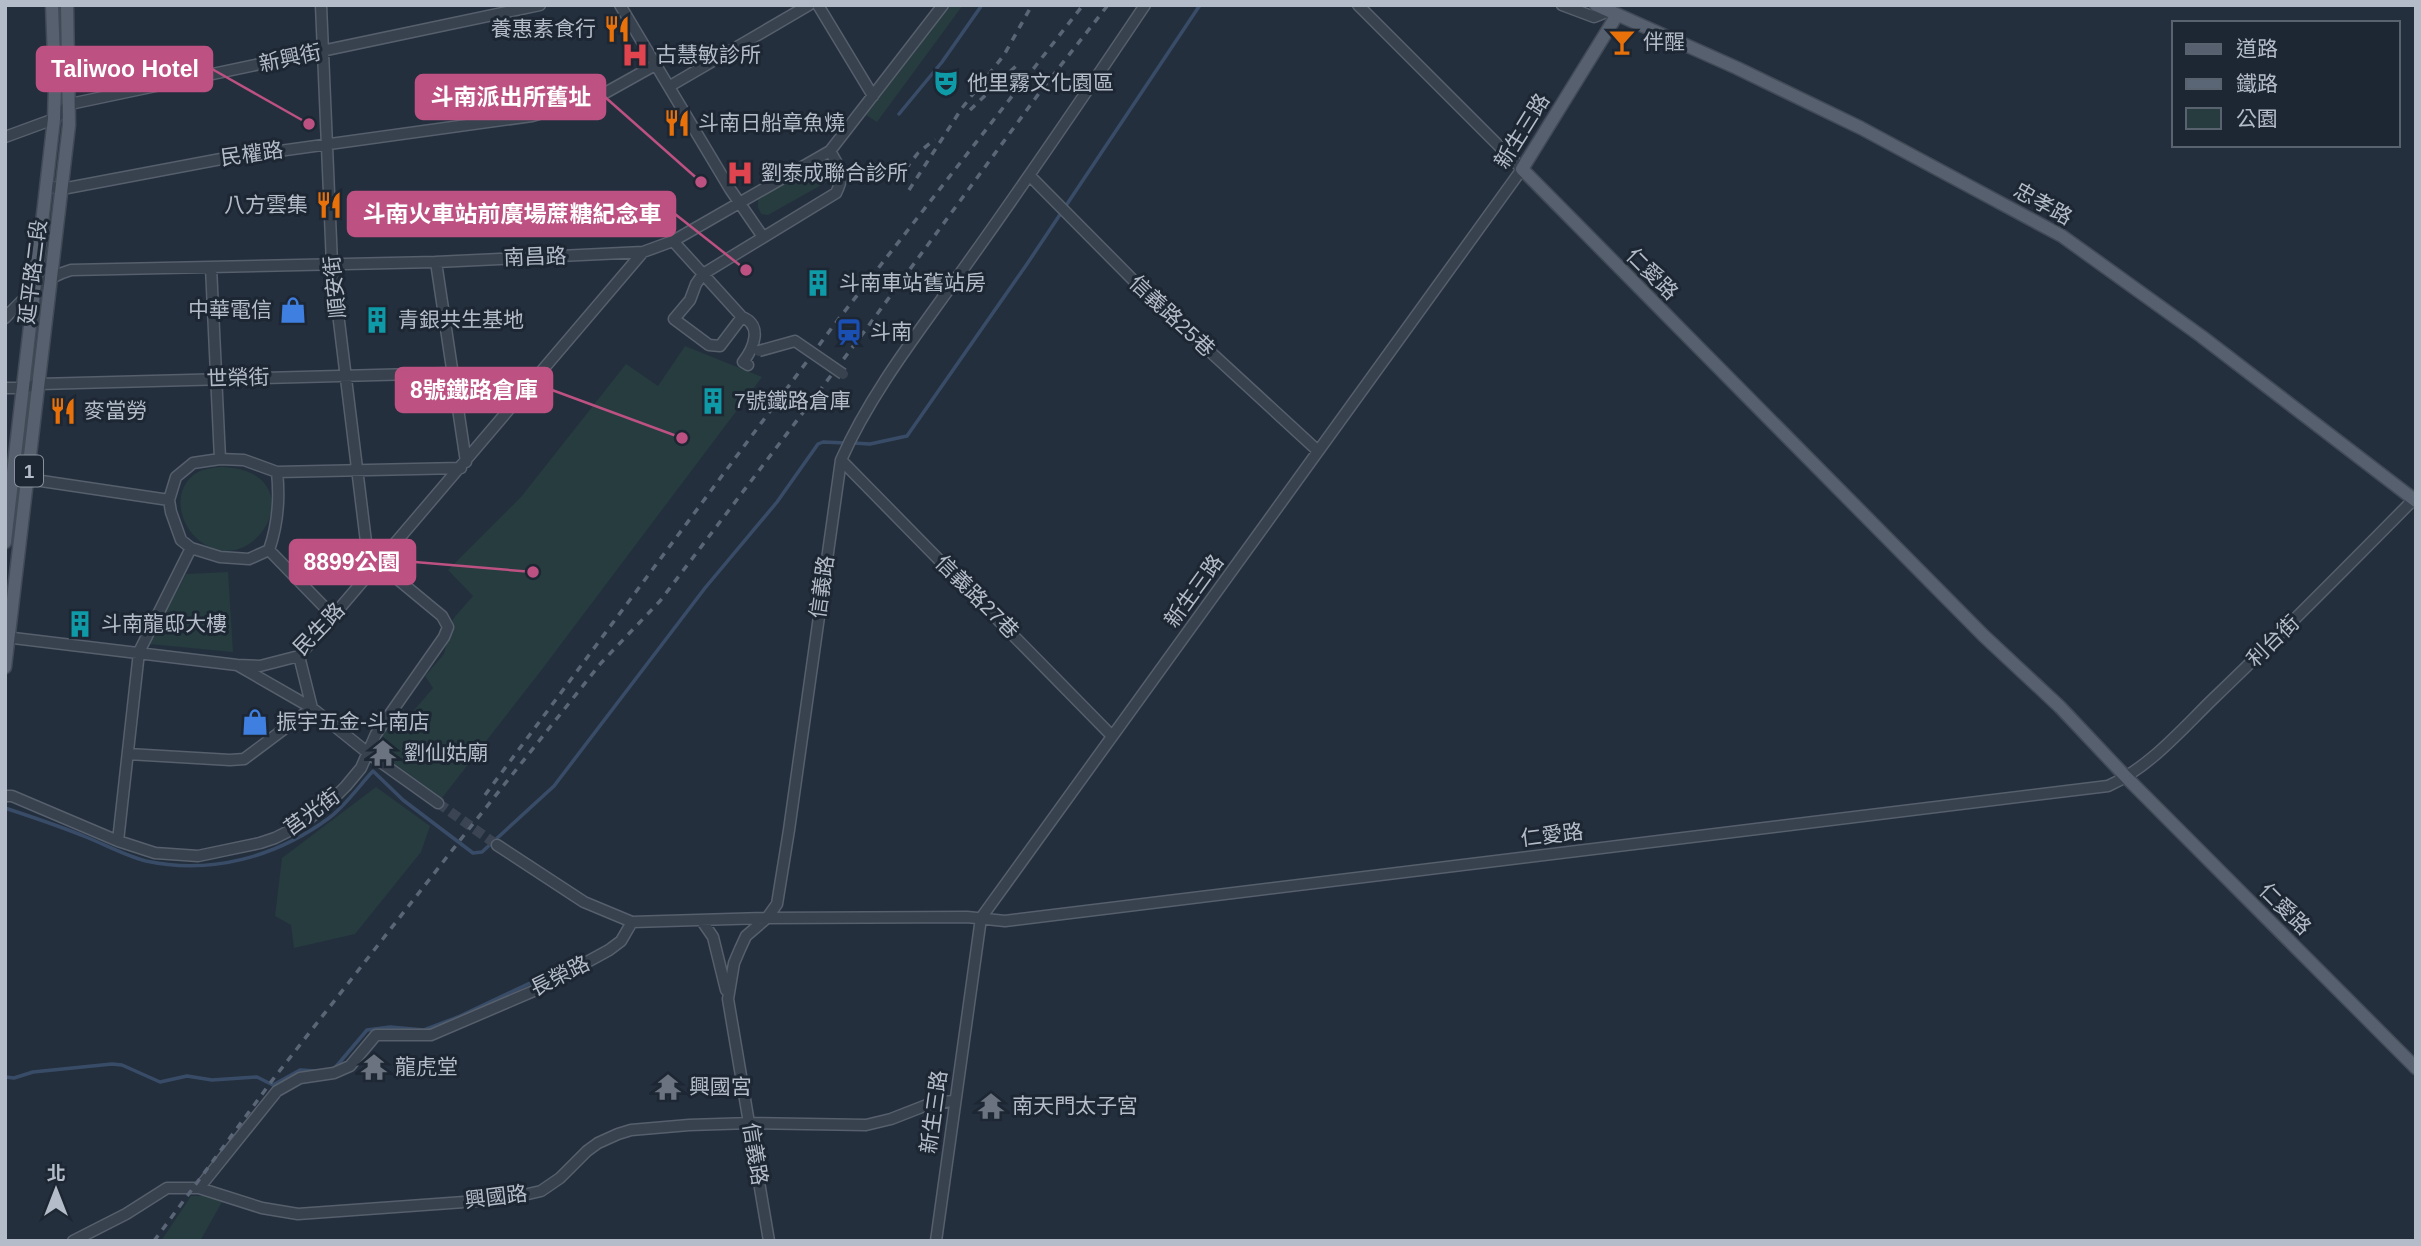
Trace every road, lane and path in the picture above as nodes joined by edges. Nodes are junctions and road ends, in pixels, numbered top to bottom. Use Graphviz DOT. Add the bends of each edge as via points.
graph roads {
  1 [pos="52,5"];
  2 [pos="67,5"];
  3 [pos="321,5"];
  4 [pos="540,5"];
  5 [pos="620,5"];
  6 [pos="809,5"];
  7 [pos="818,5"];
  8 [pos="943,5"];
  9 [pos="1145,5"];
  10 [pos="1358,5"];
  11 [pos="1562,5"];
  12 [pos="1596,5"];
  13 [pos="1614,9"];
  14 [pos="323,50"];
  15 [pos="657,64"];
  16 [pos="670,86"];
  17 [pos="873,96"];
  18 [pos="70,104"];
  19 [pos="54,119"];
  20 [pos="5,137"];
  21 [pos="326,144"];
  22 [pos="830,151"];
  23 [pos="1522,169"];
  24 [pos="1030,176"];
  25 [pos="47,187"];
  26 [pos="62,189"];
  27 [pos="739,201"];
  28 [pos="763,237"];
  29 [pos="673,241"];
  30 [pos="643,252"];
  31 [pos="436,262"];
  32 [pos="332,264"];
  33 [pos="211,267"];
  34 [pos="703,274"];
  35 [pos="52,276"];
  36 [pos="34,289"];
  37 [pos="741,317"];
  38 [pos="5,318"];
  39 [pos="759,351"];
  40 [pos="748,365"];
  41 [pos="453,373"];
  42 [pos="844,374"];
  43 [pos="345,375"];
  44 [pos="216,379"];
  45 [pos="39,384"];
  46 [pos="5,388"];
  47 [pos="23,388"];
  48 [pos="1318,451"];
  49 [pos="220,459"];
  50 [pos="841,460"];
  51 [pos="463,465"];
  52 [pos="356,469"];
  53 [pos="277,472"];
  54 [pos="28,479"];
  55 [pos="169,500"];
  56 [pos="2415,500"];
  57 [pos="5,542"];
  58 [pos="191,548"];
  59 [pos="269,550"];
  60 [pos="378,563"];
  61 [pos="333,616"];
  62 [pos="7,637"];
  63 [pos="138,652"];
  64 [pos="299,656"];
  65 [pos="237,665"];
  66 [pos="5,667"];
  67 [pos="312,708"];
  68 [pos="1112,736"];
  69 [pos="368,753"];
  70 [pos="128,754"];
  71 [pos="2127,778"];
  72 [pos="5,796"];
  73 [pos="438,803"];
  74 [pos="118,841"];
  75 [pos="497,845"];
  76 [pos="767,918"];
  77 [pos="981,919"];
  78 [pos="702,921"];
  79 [pos="632,922"];
  80 [pos="728,999"];
  81 [pos="2416,1068"];
  82 [pos="954,1101"];
  83 [pos="751,1123"];
  84 [pos="199,1188"];
  85 [pos="74,1241"];
  86 [pos="769,1241"];
  87 [pos="936,1241"];
  1 -- 19 [label="main road, 延平路二段 / 1"];
  2 -- 18 [label="main road, 延平路二段 / 1"];
  3 -- 14 [label="street, 順安街"];
  4 -- 14 [label="street, 新興街"];
  5 -- 15 [label="street"];
  6 -- 16 [label="street"];
  7 -- 17 [label="street"];
  8 -- 17 [label="street, 南昌路"];
  9 -- 24 [label="street, 信義路"];
  10 -- 23 [label="street, 仁愛路"];
  11 -- 13 [label="street, 忠孝路" via="1594,16"];
  12 -- 13 [label="main road"];
  13 -- 23 [label="main road, 新生三路"];
  13 -- 56 [label="main road, 忠孝路" via="1861,128 2062,236"];
  14 -- 18 [label="street, 新興街"];
  14 -- 21 [label="street, 順安街"];
  15 -- 16 [label="street"];
  15 -- 21 [label="street, 民權路" via="596,98 532,116"];
  16 -- 27 [label="street"];
  17 -- 22 [label="street, 南昌路"];
  18 -- 19 [label="street"];
  18 -- 26 [label="main road, 延平路二段 / 1"];
  19 -- 20 [label="street"];
  19 -- 25 [label="main road, 延平路二段 / 1"];
  21 -- 26 [label="street, 民權路"];
  21 -- 32 [label="street, 順安街"];
  22 -- 27 [label="street, 南昌路"];
  22 -- 28 [label="street" via="842,174 836,193"];
  23 -- 48 [label="street, 新生三路"];
  23 -- 71 [label="main road, 仁愛路"];
  24 -- 48 [label="street, 信義路25巷" via="1133,281"];
  24 -- 50 [label="street, 信義路" via="869,407"];
  25 -- 26 [label="street, 民權路"];
  25 -- 36 [label="main road, 延平路二段 / 1"];
  26 -- 35 [label="main road, 延平路二段 / 1"];
  27 -- 28 [label="street"];
  27 -- 29 [label="street, 南昌路"];
  28 -- 34 [label="street"];
  29 -- 30 [label="street, 南昌路"];
  29 -- 34 [label="street"];
  30 -- 31 [label="street, 南昌路"];
  30 -- 51 [label="street, 民生路"];
  31 -- 32 [label="street, 南昌路"];
  31 -- 41 [label="street"];
  32 -- 33 [label="street, 南昌路"];
  32 -- 43 [label="street, 順安街"];
  33 -- 35 [label="street, 南昌路" via="71,270"];
  33 -- 44 [label="street"];
  34 -- 37 [label="street"];
  34 -- 37 [label="street" via="674,319 709,345 720,346"];
  35 -- 36 [label="street, 南昌路"];
  35 -- 45 [label="main road, 延平路二段 / 1"];
  36 -- 38 [label="street, 南昌路"];
  36 -- 47 [label="main road, 延平路二段 / 1"];
  37 -- 40 [label="street" via="754,329 753,349 743,362"];
  39 -- 42 [label="street, bridge" via="795,341"];
  41 -- 43 [label="street, 世榮街"];
  41 -- 51 [label="street"];
  43 -- 44 [label="street, 世榮街"];
  43 -- 52 [label="street, 順安街"];
  44 -- 45 [label="street, 世榮街"];
  44 -- 49 [label="street"];
  45 -- 47 [label="street, 世榮街"];
  45 -- 54 [label="main road, 延平路二段 / 1"];
  46 -- 47 [label="street, 世榮街"];
  47 -- 57 [label="main road, 延平路二段 / 1"];
  48 -- 68 [label="street, 新生三路"];
  49 -- 53 [label="street" via="244,460"];
  49 -- 55 [label="street" via="183,469"];
  50 -- 68 [label="street, 信義路27巷"];
  50 -- 76 [label="street, 信義路" via="789,830 777,904"];
  51 -- 52 [label="street"];
  51 -- 60 [label="street, 民生路"];
  52 -- 53 [label="street"];
  52 -- 60 [label="street, 順安街" via="367,550"];
  53 -- 59 [label="street" via="279,505"];
  54 -- 55 [label="street"];
  54 -- 62 [label="main road, 延平路二段 / 1"];
  55 -- 58 [label="street" via="181,540"];
  56 -- 71 [label="street, 利台街" via="2272,643"];
  58 -- 59 [label="street" via="249,559"];
  58 -- 63 [label="street"];
  59 -- 61 [label="street"];
  60 -- 61 [label="street, 民生路"];
  60 -- 69 [label="street, 莒光街" via="442,616 448,627"];
  61 -- 64 [label="street, 民生路"];
  62 -- 63 [label="street, 民生路"];
  62 -- 66 [label="main road, 延平路二段 / 1"];
  63 -- 65 [label="street, 民生路"];
  63 -- 70 [label="street"];
  64 -- 65 [label="street, 民生路" via="260,666"];
  64 -- 67 [label="street"];
  65 -- 67 [label="street"];
  67 -- 69 [label="street"];
  67 -- 70 [label="street" via="244,759"];
  68 -- 77 [label="street, 新生三路"];
  69 -- 73 [label="street"];
  69 -- 74 [label="street, 莒光街" via="361,768 329,803 302,825 260,843 198,856 155,853"];
  70 -- 74 [label="street"];
  71 -- 77 [label="street, 仁愛路" via="2108,786 1005,921"];
  71 -- 81 [label="main road, 仁愛路"];
  72 -- 74 [label="street, 莒光街"];
  75 -- 79 [label="street" via="584,902"];
  76 -- 77 [label="street"];
  76 -- 78 [label="street"];
  76 -- 80 [label="street, 信義路" via="746,936 734,963"];
  77 -- 82 [label="street, 新生三路"];
  78 -- 79 [label="street"];
  78 -- 80 [label="street" via="713,937"];
  79 -- 84 [label="street, 長榮路" via="621,941 609,950 536,990 431,1035 376,1035 350,1066 300,1078 277,1091"];
  80 -- 83 [label="street, 信義路"];
  82 -- 83 [label="street, 興國路" via="932,1103 866,1125"];
  82 -- 87 [label="street, 新生三路"];
  83 -- 84 [label="street, 興國路" via="618,1134 587,1151 541,1191 506,1199 298,1214"];
  83 -- 86 [label="street, 信義路"];
  84 -- 85 [label="street, 興國路" via="167,1188"];
}
